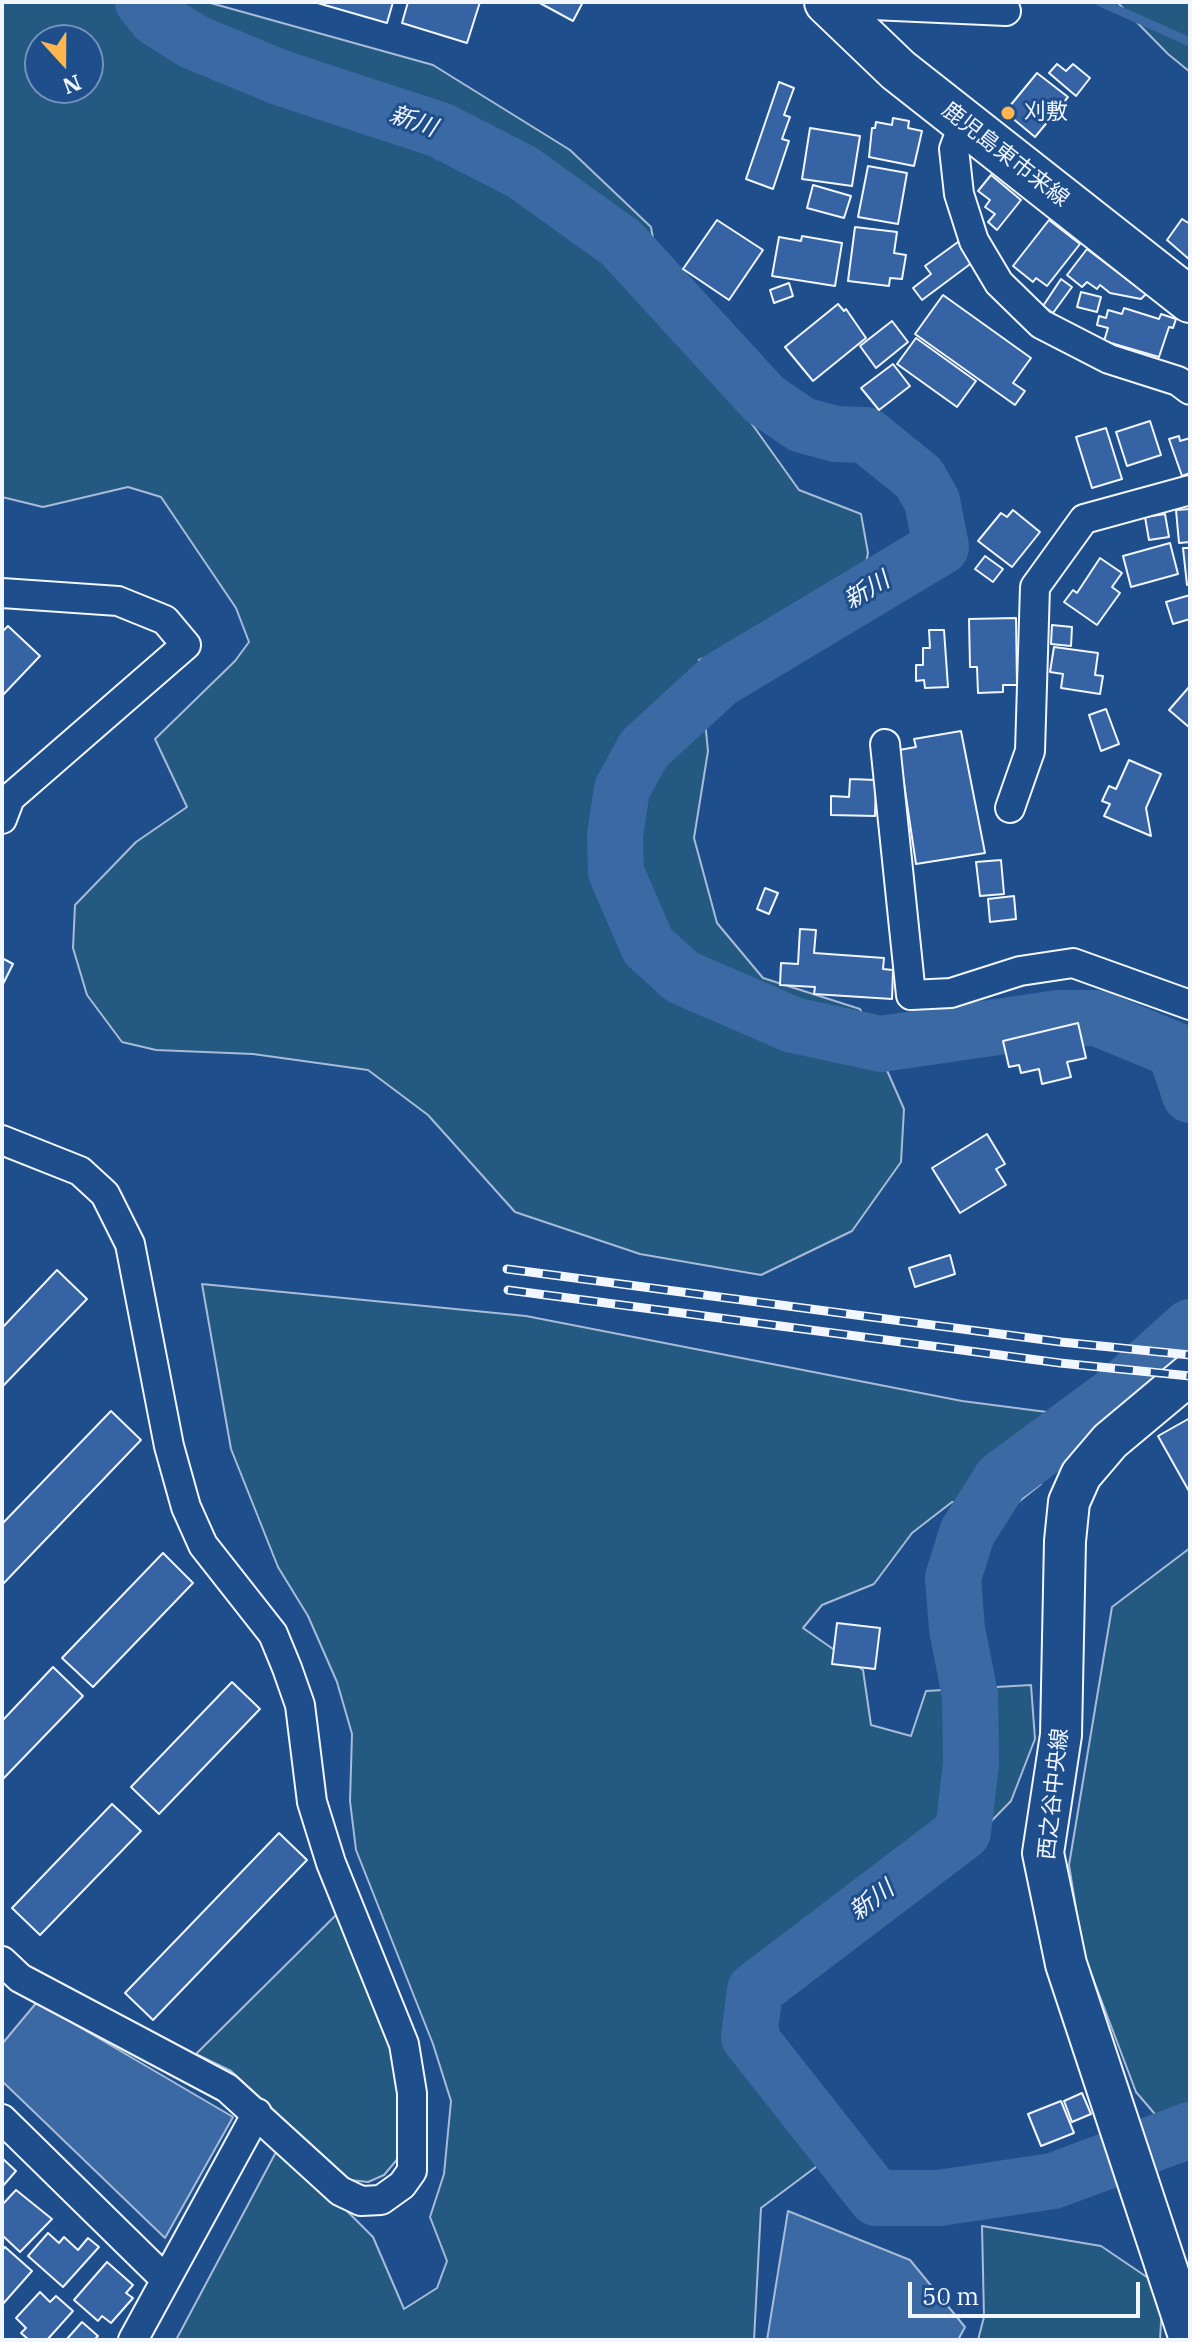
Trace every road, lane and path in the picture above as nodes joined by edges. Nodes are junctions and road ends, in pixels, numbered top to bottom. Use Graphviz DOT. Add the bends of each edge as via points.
graph roads {
  1 [pos="1002,2"];
  2 [pos="828,3"];
  3 [pos="964,122"];
  4 [pos="1190,300"];
  5 [pos="1190,390"];
  6 [pos="1190,490"];
  7 [pos="2,593"];
  8 [pos="885,744"];
  9 [pos="1010,808"];
  10 [pos="2,819"];
  11 [pos="1190,1005"];
  12 [pos="2,1140"];
  13 [pos="1190,1374"];
  14 [pos="8,1979"];
  15 [pos="257,2113"];
  16 [pos="2,2119"];
  17 [pos="164,2278"];
  18 [pos="1190,2339"];
  19 [pos="133,2340"];
  1 -- 2 [label="street" via="1006,11"];
  2 -- 3 [label="main road, 鹿児島東市来線" via="898,70"];
  3 -- 4 [label="main road, 鹿児島東市来線"];
  3 -- 5 [label="street" via="954,149 959,194 974,241 999,283 1041,324 1109,359 1178,381"];
  6 -- 9 [label="street" via="1084,519 1035,587 1030,751"];
  7 -- 10 [label="street" via="118,601 165,620 186,645 10,798"];
  8 -- 11 [label="street" via="911,995 951,993 1020,971 1073,963"];
  12 -- 15 [label="street" via="80,1171 105,1194 130,1244 186,1507 203,1545 273,1634 287,1668 300,1705 312,1802 404,2044 412,2093 412,2171 381,2200 361,2201 340,2191"];
  13 -- 18 [label="street, 西之谷中央線" via="1110,1441 1081,1475 1069,1502 1061,1735 1043,1853 1066,1964"];
  14 -- 15 [label="street" via="227,2088"];
  15 -- 17 [label="street"];
  16 -- 17 [label="street"];
  17 -- 19 [label="street"];
}
